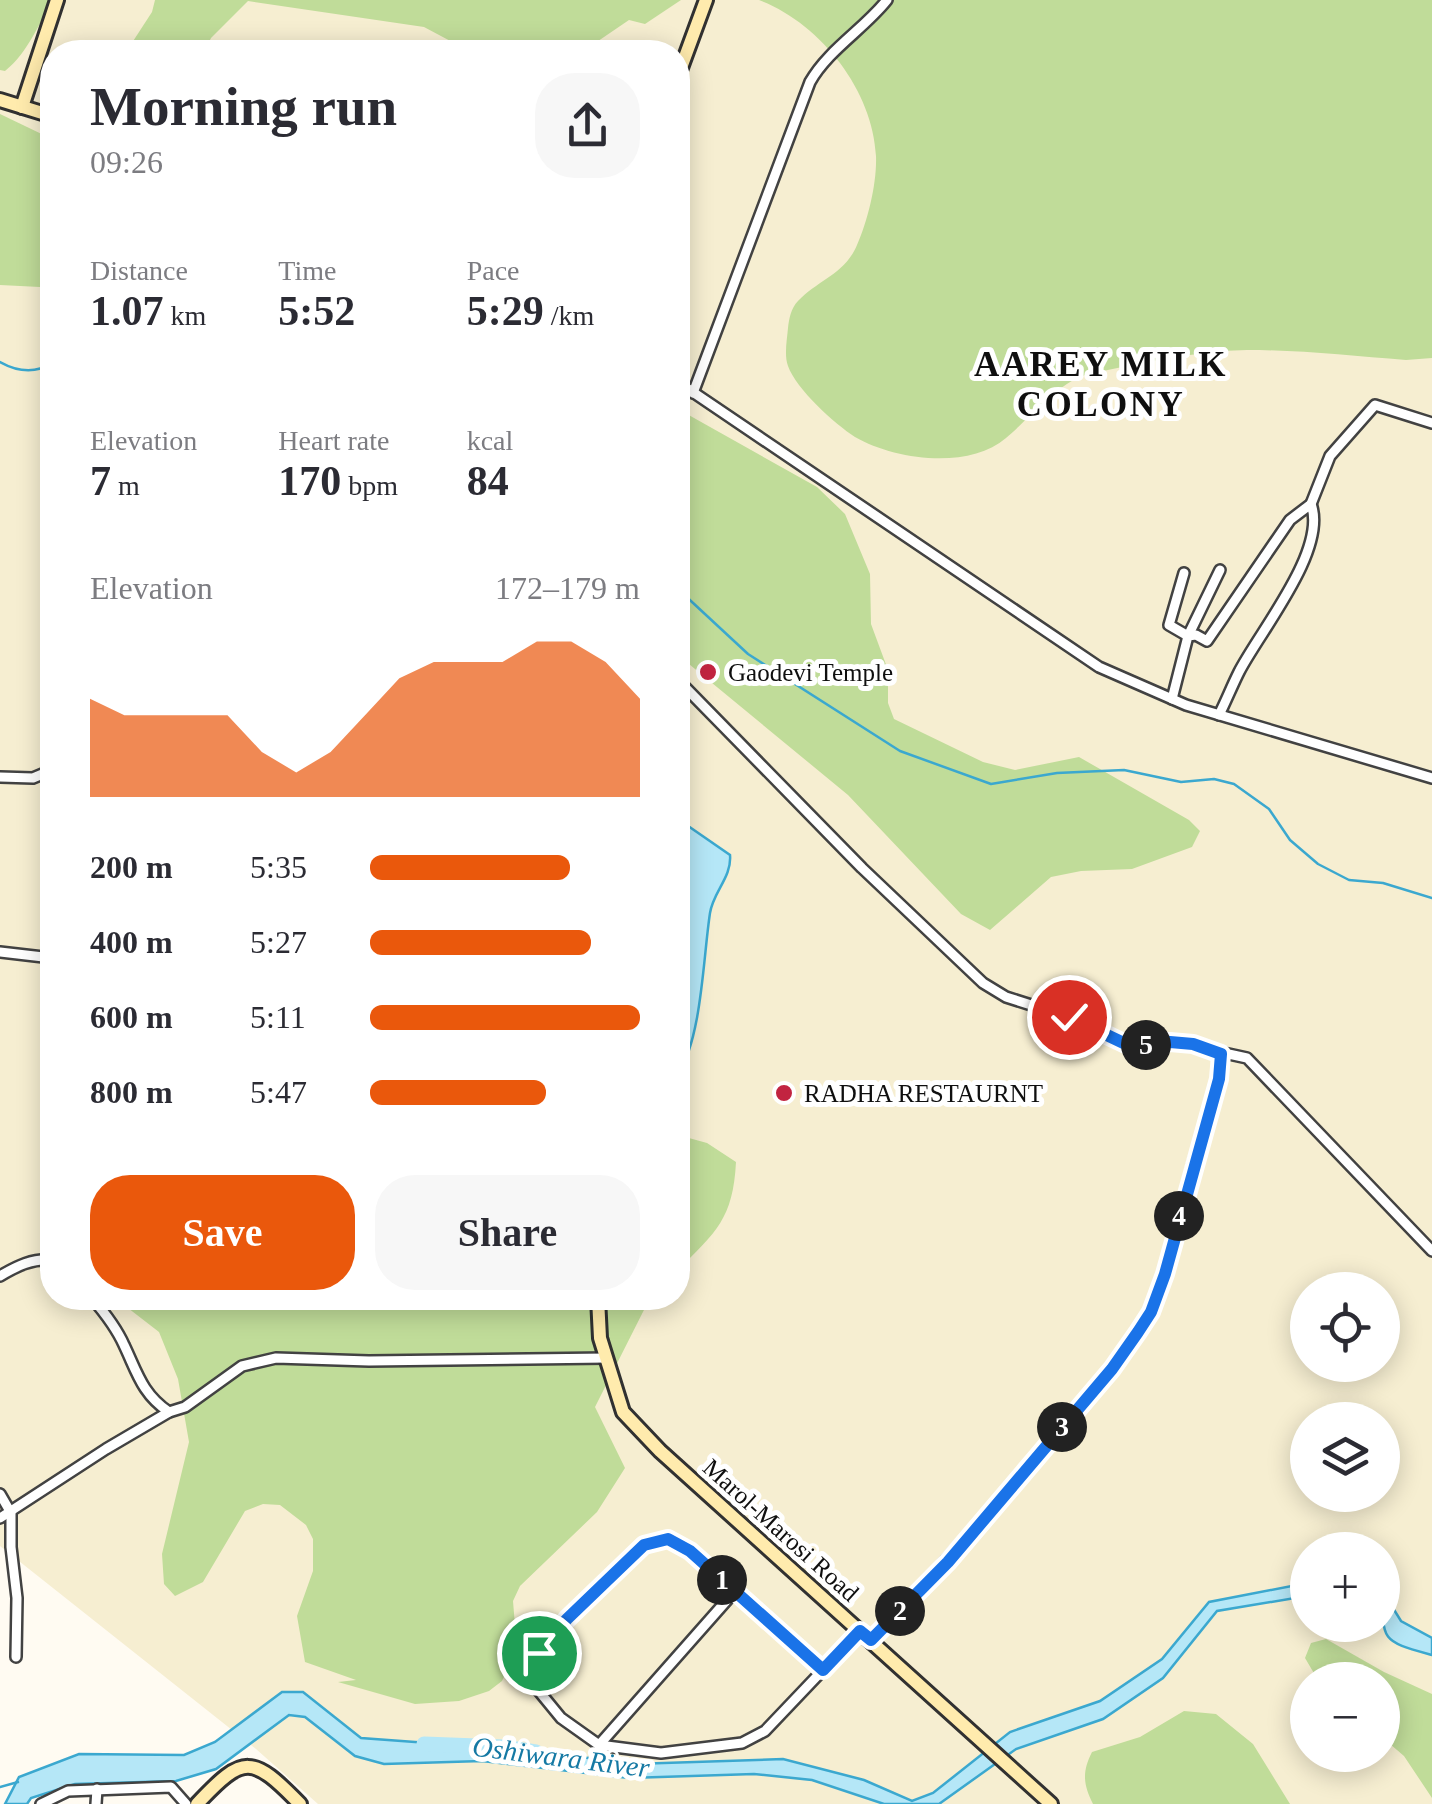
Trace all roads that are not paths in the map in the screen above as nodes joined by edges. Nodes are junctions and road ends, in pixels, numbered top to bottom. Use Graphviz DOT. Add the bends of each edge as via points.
graph roads {
  1 [pos="58,0"];
  2 [pos="706,0"];
  3 [pos="887,0"];
  4 [pos="45,40"];
  5 [pos="690,43"];
  6 [pos="40,54"];
  7 [pos="0,100"];
  8 [pos="22,107"];
  9 [pos="40,112"];
  10 [pos="690,391"];
  11 [pos="693,393"];
  12 [pos="1432,423"];
  13 [pos="1311,504"];
  14 [pos="1220,570"];
  15 [pos="1184,573"];
  16 [pos="1188,636"];
  17 [pos="690,692"];
  18 [pos="1172,699"];
  19 [pos="1219,715"];
  20 [pos="40,775"];
  21 [pos="0,777"];
  22 [pos="1432,778"];
  23 [pos="0,952"];
  24 [pos="40,957"];
  25 [pos="1221,1054"];
  26 [pos="1432,1251"];
  27 [pos="40,1261"];
  28 [pos="0,1276"];
  29 [pos="102,1310"];
  30 [pos="599,1310"];
  31 [pos="606,1358"];
  32 [pos="169,1412"];
  33 [pos="0,1494"];
  34 [pos="11,1512"];
  35 [pos="0,1518"];
  36 [pos="735,1591"];
  37 [pos="866,1636"];
  38 [pos="16,1657"];
  39 [pos="823,1670"];
  40 [pos="599,1745"];
  41 [pos="97,1789"];
  42 [pos="42,1804"];
  43 [pos="96,1804"];
  44 [pos="186,1804"];
  45 [pos="197,1804"];
  46 [pos="300,1804"];
  47 [pos="1051,1804"];
  1 -- 4 [label="main road"];
  2 -- 5 [label="main road"];
  3 -- 11 [label="street" via="810,82"];
  6 -- 8 [label="main road"];
  7 -- 8 [label="main road"];
  8 -- 9 [label="main road"];
  10 -- 11 [label="street"];
  11 -- 18 [label="street" via="1099,667"];
  12 -- 13 [label="street" via="1375,405 1330,456"];
  13 -- 16 [label="street" via="1290,520 1207,641"];
  13 -- 19 [label="street" via="1316,517 1308,549"];
  14 -- 16 [label="street"];
  15 -- 16 [label="street" via="1169,624"];
  16 -- 18 [label="street"];
  17 -- 25 [label="street" via="983,983 1132,1047 1170,1042"];
  18 -- 19 [label="street"];
  19 -- 22 [label="street"];
  20 -- 21 [label="street"];
  23 -- 24 [label="street"];
  25 -- 26 [label="street" via="1247,1058"];
  25 -- 37 [label="street" via="1151,1312 1112,1369 948,1562"];
  27 -- 28 [label="street"];
  29 -- 32 [label="street" via="132,1370"];
  30 -- 31 [label="main road, Marol-Marosi Road"];
  31 -- 32 [label="street" via="276,1358 242,1366"];
  31 -- 37 [label="main road, Marol-Marosi Road" via="624,1412 660,1451"];
  32 -- 34 [label="street"];
  33 -- 34 [label="street"];
  34 -- 35 [label="street"];
  34 -- 38 [label="street"];
  36 -- 39 [label="street"];
  36 -- 40 [label="street"];
  36 -- 40 [label="street" via="678,1542 656,1539 567,1619 530,1667 530,1679 561,1718"];
  37 -- 39 [label="street"];
  37 -- 47 [label="main road, Marol-Marosi Road"];
  39 -- 40 [label="street" via="765,1731 742,1742 661,1754"];
  41 -- 42 [label="street" via="68,1790"];
  41 -- 43 [label="street"];
  41 -- 44 [label="street" via="171,1787"];
  45 -- 46 [label="main road" via="228,1771 242,1767 272,1776"];
}
